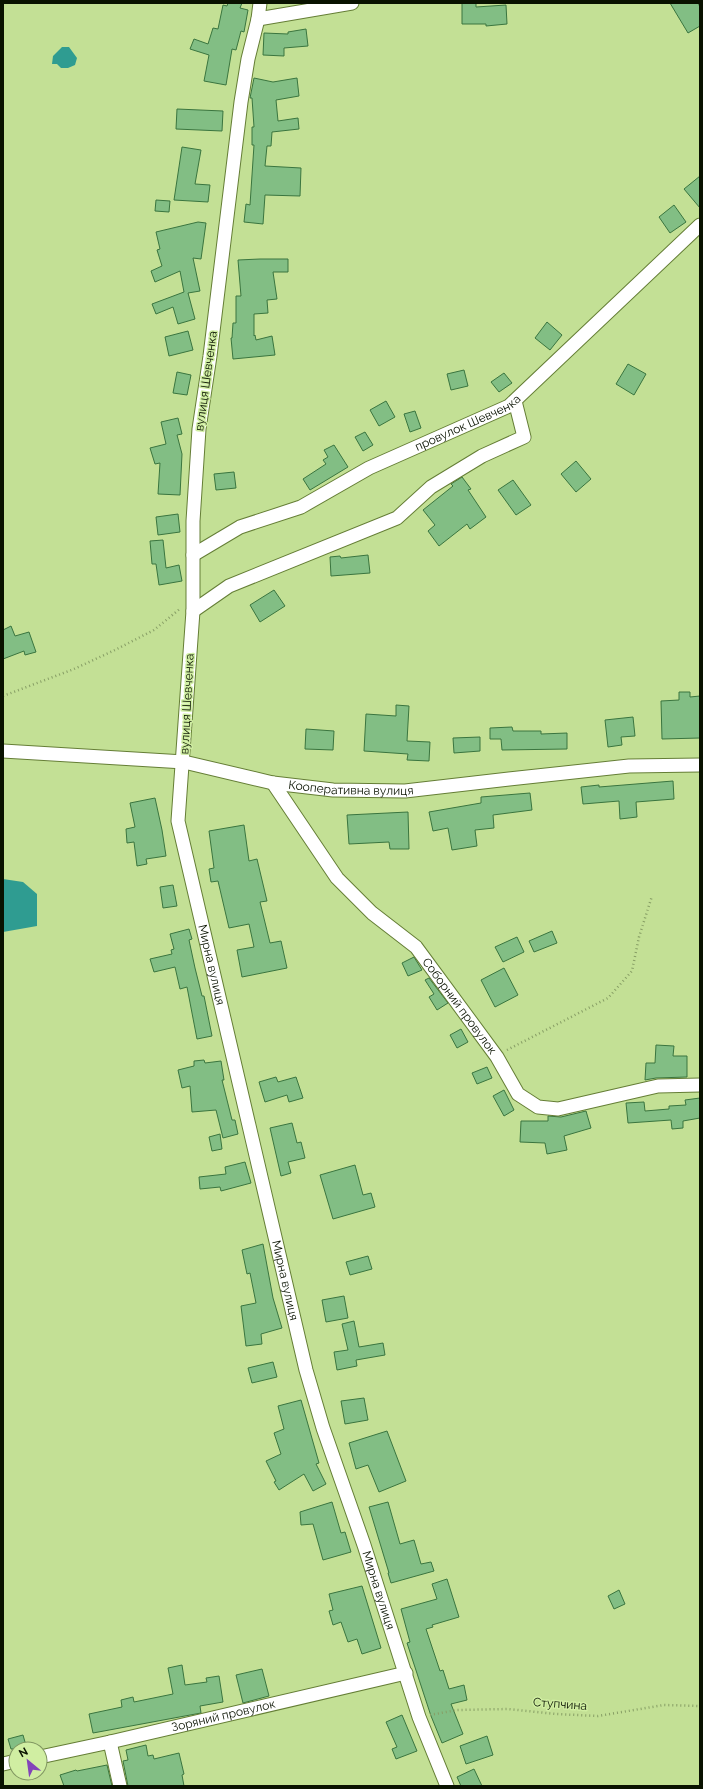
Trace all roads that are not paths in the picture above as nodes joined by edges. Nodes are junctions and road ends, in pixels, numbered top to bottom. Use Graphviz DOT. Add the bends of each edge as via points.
graph roads {
  1 [pos="260,3"];
  2 [pos="352,3"];
  3 [pos="258,18"];
  4 [pos="700,225"];
  5 [pos="515,400"];
  6 [pos="193,555"];
  7 [pos="192,611"];
  8 [pos="3,751"];
  9 [pos="184,762"];
  10 [pos="700,765"];
  11 [pos="273,783"];
  12 [pos="700,1085"];
  13 [pos="406,1673"];
  14 [pos="110,1742"];
  15 [pos="48,1754"];
  16 [pos="120,1786"];
  17 [pos="447,1786"];
  1 -- 3 [label="street, вулиця Шевченка"];
  2 -- 3 [label="street"];
  3 -- 6 [label="street, вулиця Шевченка" via="241,102 199,429"];
  4 -- 5 [label="street, провулок Шевченка"];
  5 -- 6 [label="street, провулок Шевченка" via="509,406 369,468 301,507 240,527"];
  5 -- 7 [label="street" via="524,437 482,456 431,486 397,518 229,586"];
  6 -- 7 [label="street, вулиця Шевченка"];
  7 -- 9 [label="street, вулиця Шевченка"];
  8 -- 9 [label="street, Кооперативна вулиця"];
  9 -- 11 [label="street, Кооперативна вулиця"];
  9 -- 13 [label="street, Мирна вулиця" via="178,822 306,1370 323,1428"];
  10 -- 11 [label="street, Кооперативна вулиця" via="629,766 405,792 333,790"];
  11 -- 12 [label="street, Соборний провулок" via="337,878 372,913 416,947 496,1056 518,1094 538,1107 558,1109 658,1086"];
  13 -- 14 [label="street, Зоряний провулок"];
  13 -- 17 [label="street, Мирна вулиця" via="419,1717"];
  14 -- 15 [label="street, Зоряний провулок"];
  14 -- 16 [label="street"];
}
